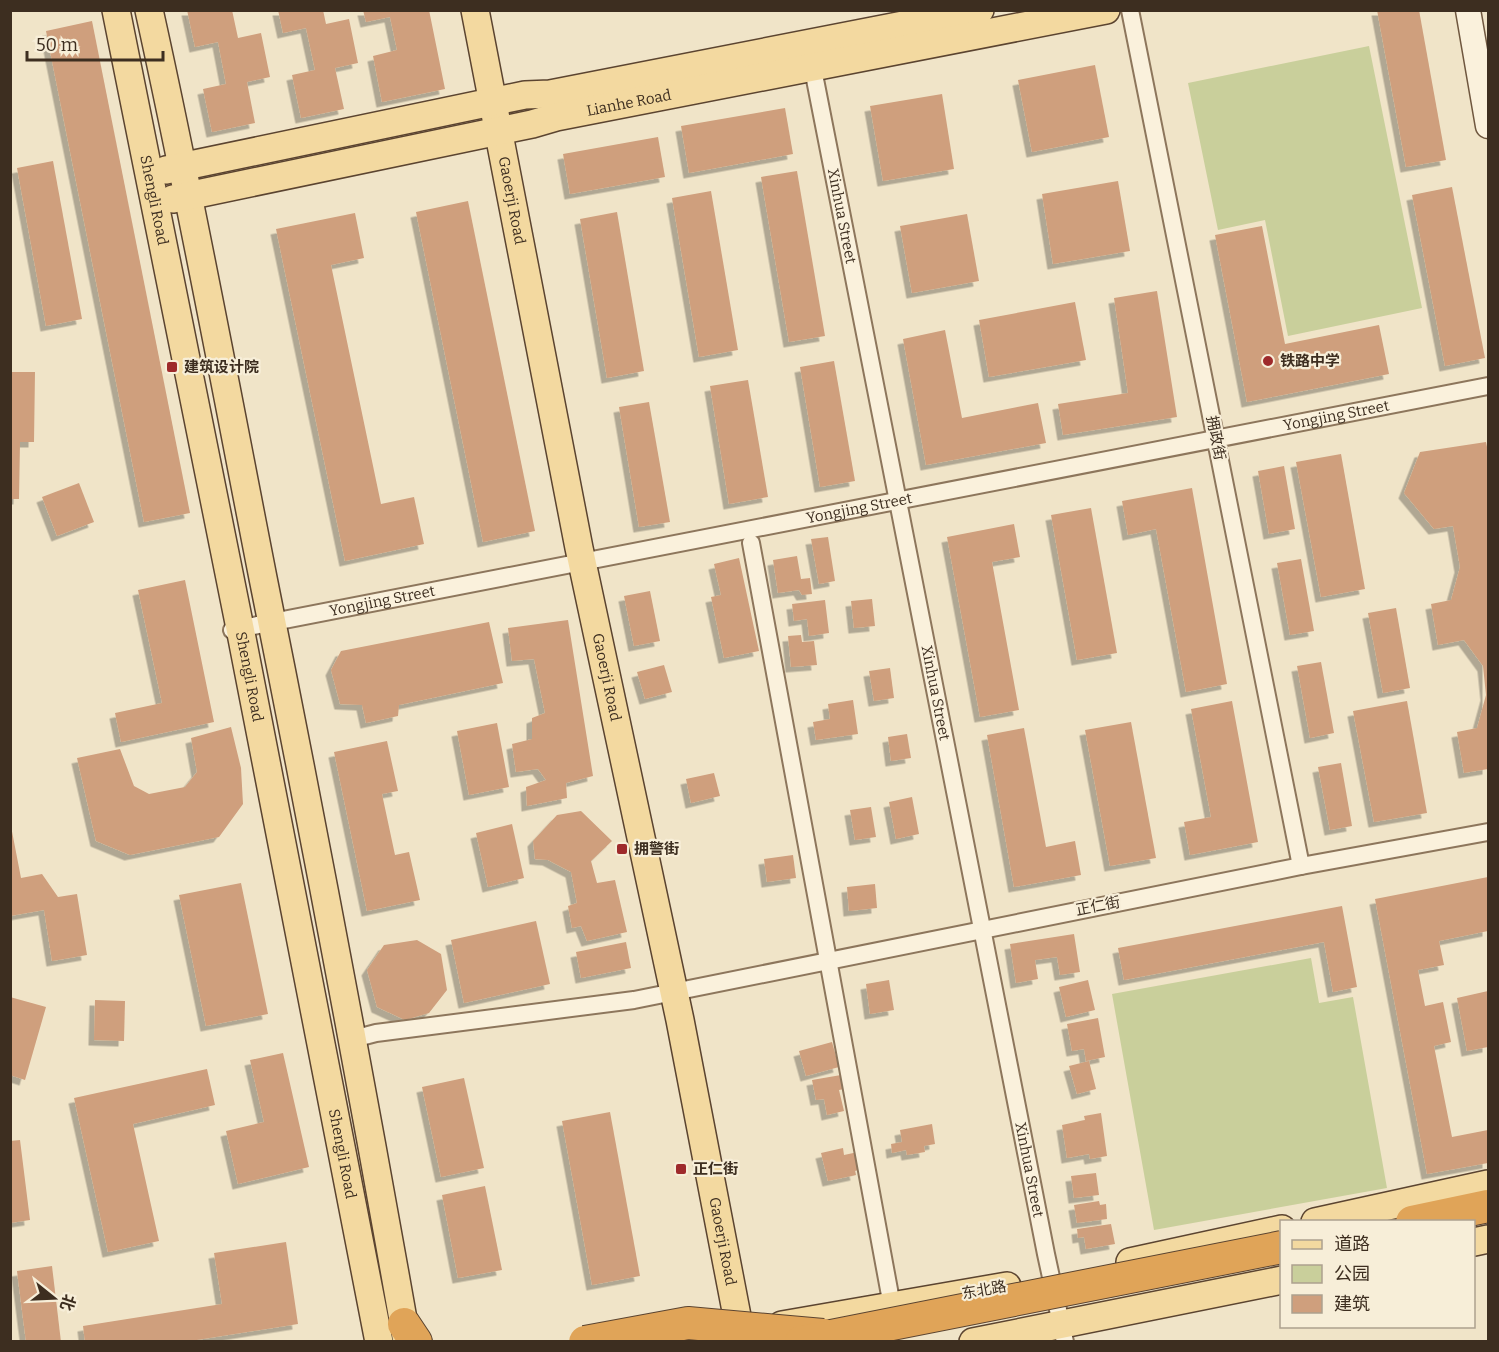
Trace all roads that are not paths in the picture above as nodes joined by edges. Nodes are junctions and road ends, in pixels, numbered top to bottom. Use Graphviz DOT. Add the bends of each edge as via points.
graph roads {
  1 [pos="116,10"];
  2 [pos="149,10"];
  3 [pos="475,10"];
  4 [pos="980,10"];
  5 [pos="1106,10"];
  6 [pos="1130,10"];
  7 [pos="1468,10"];
  8 [pos="811,55"];
  9 [pos="492,102"];
  10 [pos="1488,126"];
  11 [pos="498,131"];
  12 [pos="184,168"];
  13 [pos="148,173"];
  14 [pos="189,195"];
  15 [pos="154,203"];
  16 [pos="1488,386"];
  17 [pos="1216,438"];
  18 [pos="898,500"];
  19 [pos="751,543"];
  20 [pos="583,562"];
  21 [pos="273,622"];
  22 [pos="235,630"];
  23 [pos="1488,832"];
  24 [pos="1301,866"];
  25 [pos="983,929"];
  26 [pos="827,961"];
  27 [pos="674,992"];
  28 [pos="353,1039"];
  29 [pos="1488,1184"];
  30 [pos="1488,1206"];
  31 [pos="1320,1220"];
  32 [pos="1417,1220"];
  33 [pos="1280,1229"];
  34 [pos="1280,1247"];
  35 [pos="1280,1268"];
  36 [pos="1051,1279"];
  37 [pos="1280,1280"];
  38 [pos="892,1306"];
  39 [pos="1063,1332"];
  40 [pos="836,1336"];
  41 [pos="401,1337"];
  42 [pos="741,1337"];
  43 [pos="585,1341"];
  44 [pos="684,1341"];
  45 [pos="801,1341"];
  46 [pos="910,1341"];
  47 [pos="973,1341"];
  1 -- 13 [label="main road, Shengli Road"];
  2 -- 12 [label="main road, Shengli Road"];
  3 -- 9 [label="main road, Gaoerji Road"];
  4 -- 8 [label="main road, Lianhe Road"];
  5 -- 8 [label="main road, Lianhe Road"];
  6 -- 17 [label="street, 拥政街"];
  7 -- 10 [label="main road"];
  8 -- 9 [label="main road, Lianhe Road"];
  8 -- 11 [label="main road, Lianhe Road"];
  8 -- 18 [label="street, Xinhua Street"];
  9 -- 11 [label="main road, Gaoerji Road"];
  9 -- 12 [label="main road, Lianhe Road"];
  11 -- 14 [label="main road, Lianhe Road"];
  11 -- 20 [label="main road, Gaoerji Road"];
  12 -- 13 [label="main road, Lianhe Road"];
  12 -- 14 [label="main road, Shengli Road"];
  13 -- 15 [label="main road, Shengli Road"];
  14 -- 15 [label="main road, Lianhe Road"];
  14 -- 21 [label="main road, Shengli Road"];
  15 -- 22 [label="main road, Shengli Road"];
  16 -- 17 [label="street, Yongjing Street"];
  17 -- 18 [label="street, Yongjing Street"];
  17 -- 24 [label="street, 拥政街"];
  18 -- 20 [label="street, Yongjing Street"];
  18 -- 25 [label="street, Xinhua Street"];
  19 -- 26 [label="street"];
  20 -- 21 [label="street, Yongjing Street"];
  20 -- 27 [label="main road, Gaoerji Road"];
  21 -- 22 [label="street, Yongjing Street"];
  21 -- 28 [label="main road, Shengli Road"];
  22 -- 41 [label="main road, Shengli Road"];
  23 -- 24 [label="street, 正仁街"];
  24 -- 25 [label="street, 正仁街"];
  25 -- 26 [label="street, 正仁街"];
  25 -- 36 [label="street, Xinhua Street"];
  26 -- 27 [label="street, 正仁街"];
  26 -- 38 [label="street"];
  27 -- 28 [label="street, 正仁街"];
  27 -- 42 [label="main road, Gaoerji Road"];
  28 -- 41 [label="main road, Shengli Road"];
  29 -- 31 [label="main road"];
  30 -- 32 [label="highway"];
  33 -- 36 [label="main road, 东北路"];
  34 -- 40 [label="highway, 东北路, bridge"];
  35 -- 46 [label="highway"];
  36 -- 38 [label="main road, 东北路"];
  36 -- 39 [label="street, Xinhua Street"];
  37 -- 39 [label="main road"];
  38 -- 42 [label="main road, 东北路"];
  39 -- 47 [label="main road"];
  40 -- 43 [label="highway, bridge" via="688,1323"];
  40 -- 45 [label="highway, 东北路, bridge"];
  42 -- 44 [label="main road, 东北路"];
}
